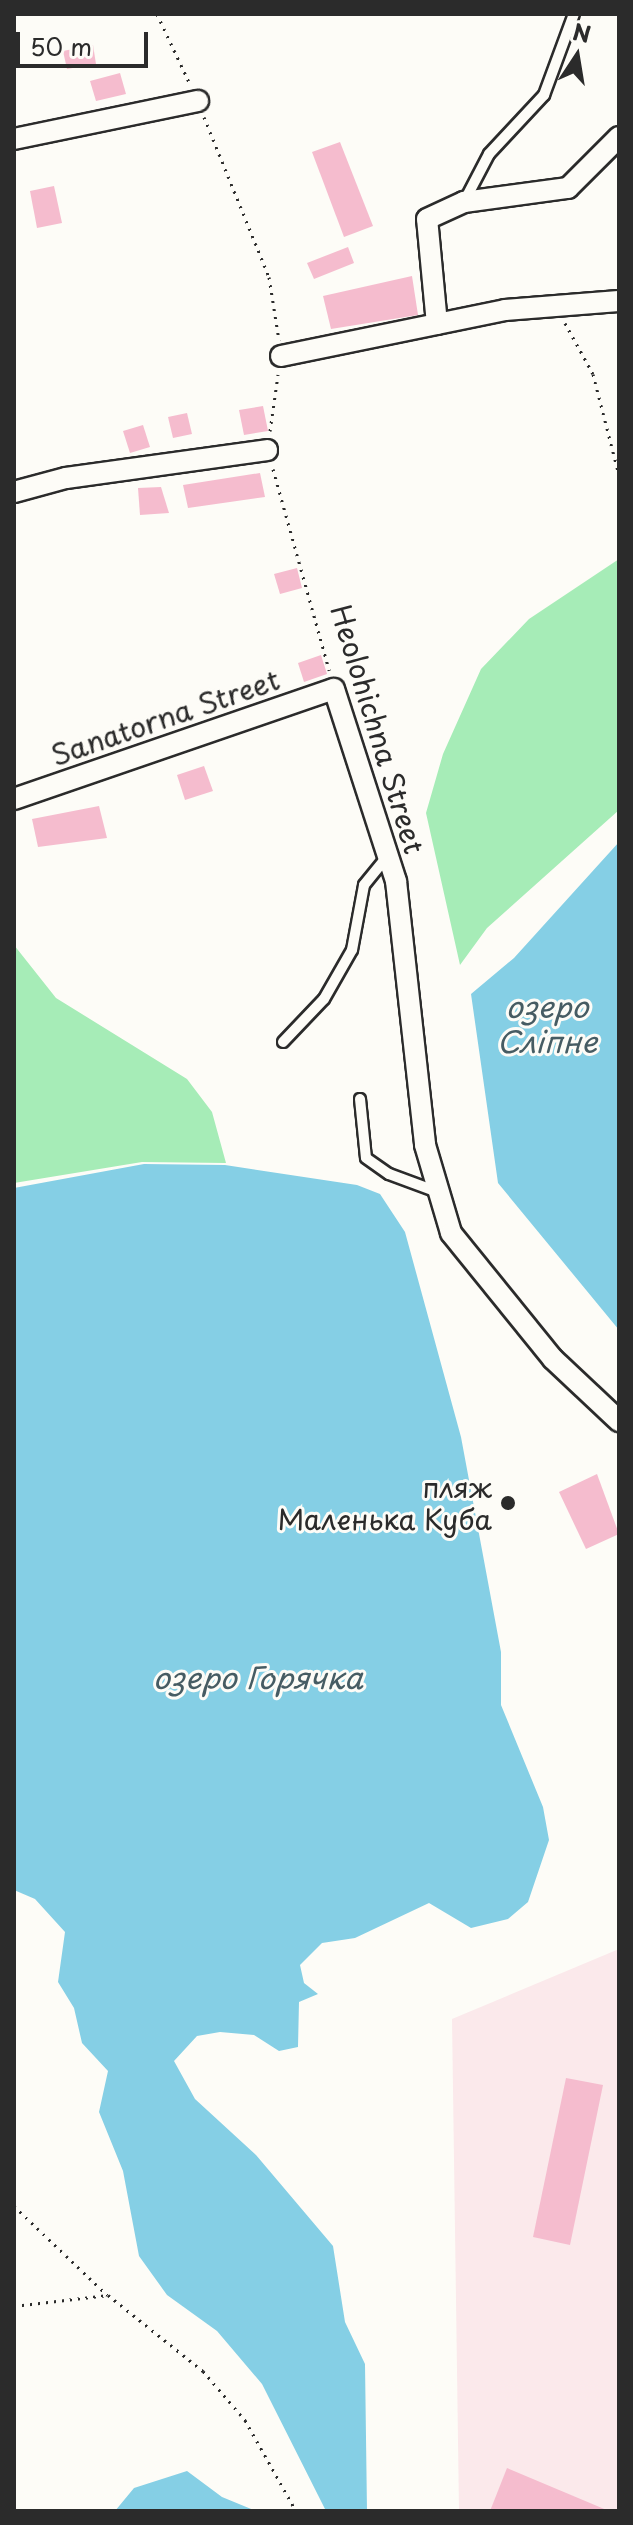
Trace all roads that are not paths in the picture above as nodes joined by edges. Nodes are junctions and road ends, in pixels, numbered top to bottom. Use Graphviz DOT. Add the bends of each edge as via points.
graph roads {
  1 [pos="574,14"];
  2 [pos="198,101"];
  3 [pos="619,137"];
  4 [pos="14,139"];
  5 [pos="464,202"];
  6 [pos="619,301"];
  7 [pos="437,324"];
  8 [pos="281,356"];
  9 [pos="267,450"];
  10 [pos="14,492"];
  11 [pos="334,689"];
  12 [pos="14,799"];
  13 [pos="388,856"];
  14 [pos="283,1042"];
  15 [pos="360,1099"];
  16 [pos="435,1191"];
  17 [pos="619,1421"];
  1 -- 5 [label="lane" via="544,95 489,154"];
  2 -- 4 [label="street"];
  3 -- 5 [label="street" via="568,188"];
  5 -- 7 [label="street" via="427,219"];
  6 -- 7 [label="street"];
  7 -- 8 [label="street"];
  9 -- 10 [label="street" via="66,478"];
  11 -- 12 [label="street, Sanatorna Street"];
  11 -- 13 [label="street, Heolohichna Street"];
  13 -- 14 [label="lane" via="364,885 352,950"];
  13 -- 16 [label="street, Heolohichna Street"];
  15 -- 16 [label="lane" via="366,1158 389,1174"];
  16 -- 17 [label="street, Heolohichna Street" via="451,1233 472,1266 553,1359"];
}
